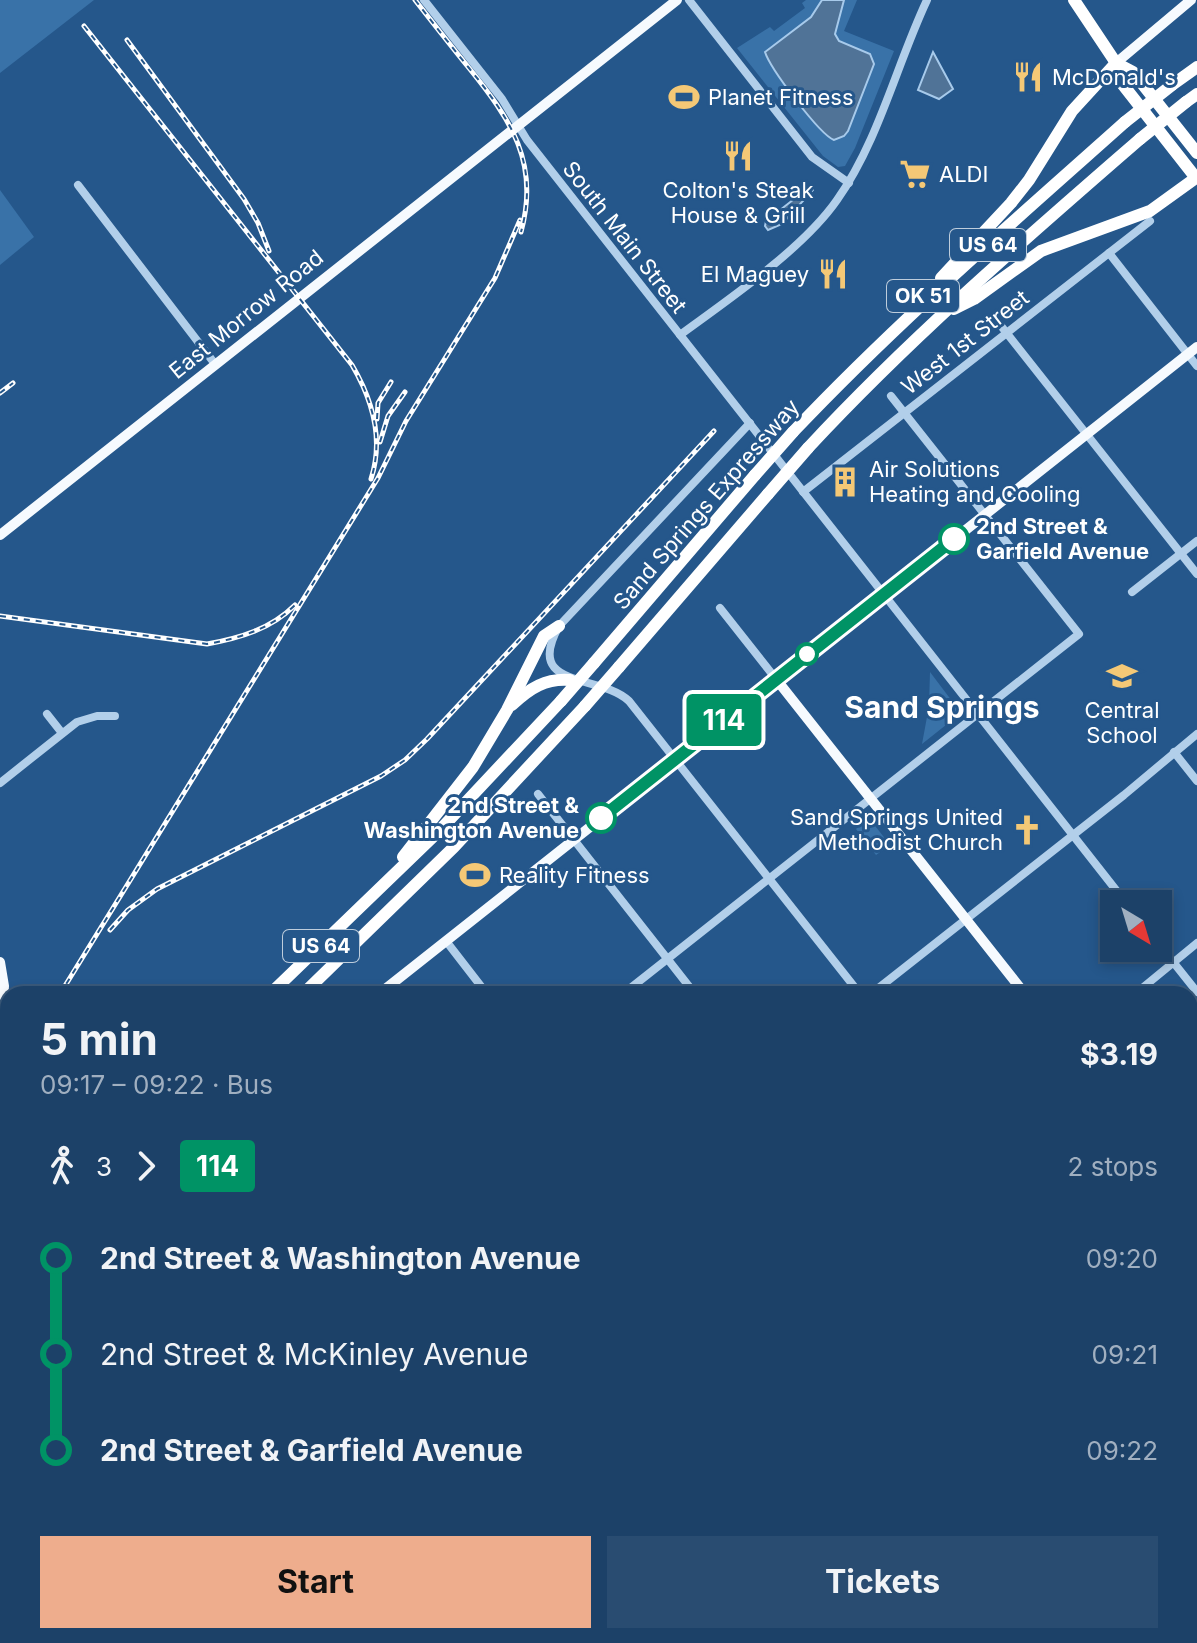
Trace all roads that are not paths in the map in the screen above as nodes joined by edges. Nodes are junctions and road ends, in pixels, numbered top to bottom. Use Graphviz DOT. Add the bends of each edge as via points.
graph roads {
  1 [pos="424,0"];
  2 [pos="677,0"];
  3 [pos="689,0"];
  4 [pos="927,0"];
  5 [pos="1074,0"];
  6 [pos="1191,0"];
  7 [pos="1116,63"];
  8 [pos="1197,67"];
  9 [pos="1197,94"];
  10 [pos="518,124"];
  11 [pos="1197,153"];
  12 [pos="1197,178"];
  13 [pos="849,183"];
  14 [pos="78,185"];
  15 [pos="1150,221"];
  16 [pos="1109,253"];
  17 [pos="994,317"];
  18 [pos="937,318"];
  19 [pos="1007,332"];
  20 [pos="680,335"];
  21 [pos="1192,350"];
  22 [pos="215,364"];
  23 [pos="1197,366"];
  24 [pos="852,369"];
  25 [pos="891,396"];
  26 [pos="905,412"];
  27 [pos="750,423"];
  28 [pos="1087,434"];
  29 [pos="803,492"];
  30 [pos="985,514"];
  31 [pos="0,535"];
  32 [pos="1197,541"];
  33 [pos="1181,554"];
  34 [pos="1197,574"];
  35 [pos="1132,592"];
  36 [pos="884,594"];
  37 [pos="720,608"];
  38 [pos="559,626"];
  39 [pos="776,679"];
  40 [pos="570,680"];
  41 [pos="507,710"];
  42 [pos="47,714"];
  43 [pos="978,714"];
  44 [pos="115,716"];
  45 [pos="62,733"];
  46 [pos="1197,734"];
  47 [pos="1174,752"];
  48 [pos="675,759"];
  49 [pos="1197,781"];
  50 [pos="0,783"];
  51 [pos="538,794"];
  52 [pos="870,798"];
  53 [pos="1073,835"];
  54 [pos="573,840"];
  55 [pos="769,879"];
  56 [pos="1116,890"];
  57 [pos="371,898"];
  58 [pos="966,919"];
  59 [pos="446,941"];
  60 [pos="1197,943"];
  61 [pos="668,959"];
  62 [pos="0,962"];
  63 [pos="1173,962"];
  64 [pos="4,986"];
  65 [pos="278,986"];
  66 [pos="311,986"];
  67 [pos="389,986"];
  68 [pos="481,986"];
  69 [pos="633,986"];
  70 [pos="689,986"];
  71 [pos="854,986"];
  72 [pos="881,986"];
  73 [pos="1019,986"];
  74 [pos="1144,986"];
  75 [pos="1192,986"];
  1 -- 10 [label="street, South Main Street"];
  2 -- 10 [label="main road, East Morrow Road"];
  3 -- 13 [label="street" via="812,157"];
  4 -- 13 [label="street"];
  5 -- 7 [label="highway"];
  6 -- 7 [label="main road"];
  7 -- 11 [label="highway" via="1133,72"];
  7 -- 12 [label="highway" via="1120,81"];
  7 -- 24 [label="highway, OK 51" via="1072,111 1029,180 994,222"];
  8 -- 24 [label="highway, Sand Springs Expressway / US 64, bridge" via="1125,122"];
  9 -- 18 [label="highway, Sand Springs Expressway / US 64, bridge"];
  10 -- 20 [label="street, South Main Street"];
  10 -- 22 [label="main road, East Morrow Road"];
  12 -- 18 [label="highway, OK 51" via="1150,211 1041,251 974,299"];
  13 -- 20 [label="street" via="804,238"];
  14 -- 22 [label="street"];
  15 -- 16 [label="street, West 1st Street"];
  16 -- 19 [label="street, West 1st Street"];
  16 -- 21 [label="street"];
  17 -- 19 [label="street"];
  18 -- 66 [label="highway, Sand Springs Expressway / US 64, bridge" via="808,448 585,706 435,866"];
  19 -- 26 [label="street, West 1st Street"];
  19 -- 28 [label="street"];
  20 -- 27 [label="street, South Main Street"];
  21 -- 23 [label="street"];
  21 -- 28 [label="main road"];
  22 -- 31 [label="main road, East Morrow Road"];
  24 -- 57 [label="highway, Sand Springs Expressway / US 64, bridge" via="561,701"];
  25 -- 26 [label="street"];
  26 -- 29 [label="street, West 1st Street"];
  26 -- 30 [label="street"];
  27 -- 29 [label="street, South Main Street"];
  27 -- 38 [label="street"];
  28 -- 30 [label="main road"];
  28 -- 33 [label="street"];
  29 -- 36 [label="street, South Main Street"];
  30 -- 36 [label="main road"];
  30 -- 43 [label="street" via="1079,634"];
  32 -- 33 [label="street"];
  33 -- 34 [label="street"];
  33 -- 35 [label="street"];
  36 -- 39 [label="main road"];
  36 -- 43 [label="street, South Main Street"];
  37 -- 39 [label="street"];
  38 -- 40 [label="street" via="549,656 555,669"];
  38 -- 41 [label="highway" via="544,636"];
  39 -- 48 [label="main road"];
  39 -- 52 [label="main road"];
  40 -- 41 [label="highway" via="539,684"];
  40 -- 48 [label="street" via="620,693"];
  41 -- 57 [label="highway" via="473,767"];
  42 -- 45 [label="street"];
  43 -- 52 [label="street"];
  43 -- 53 [label="street, South Main Street"];
  44 -- 45 [label="street" via="86,718"];
  45 -- 50 [label="street"];
  46 -- 47 [label="street"];
  47 -- 49 [label="street"];
  47 -- 53 [label="street"];
  48 -- 54 [label="main road"];
  48 -- 55 [label="street"];
  51 -- 54 [label="street"];
  52 -- 55 [label="street"];
  52 -- 58 [label="main road"];
  53 -- 56 [label="street, South Main Street"];
  53 -- 58 [label="street"];
  54 -- 59 [label="main road"];
  54 -- 61 [label="street"];
  55 -- 61 [label="street"];
  55 -- 71 [label="street"];
  57 -- 65 [label="highway, Sand Springs Expressway / US 64"];
  58 -- 72 [label="street"];
  58 -- 73 [label="main road"];
  59 -- 67 [label="main road"];
  59 -- 68 [label="street"];
  60 -- 63 [label="street"];
  61 -- 69 [label="street"];
  61 -- 70 [label="street"];
  62 -- 64 [label="main road"];
  63 -- 74 [label="street"];
  63 -- 75 [label="street"];
}
